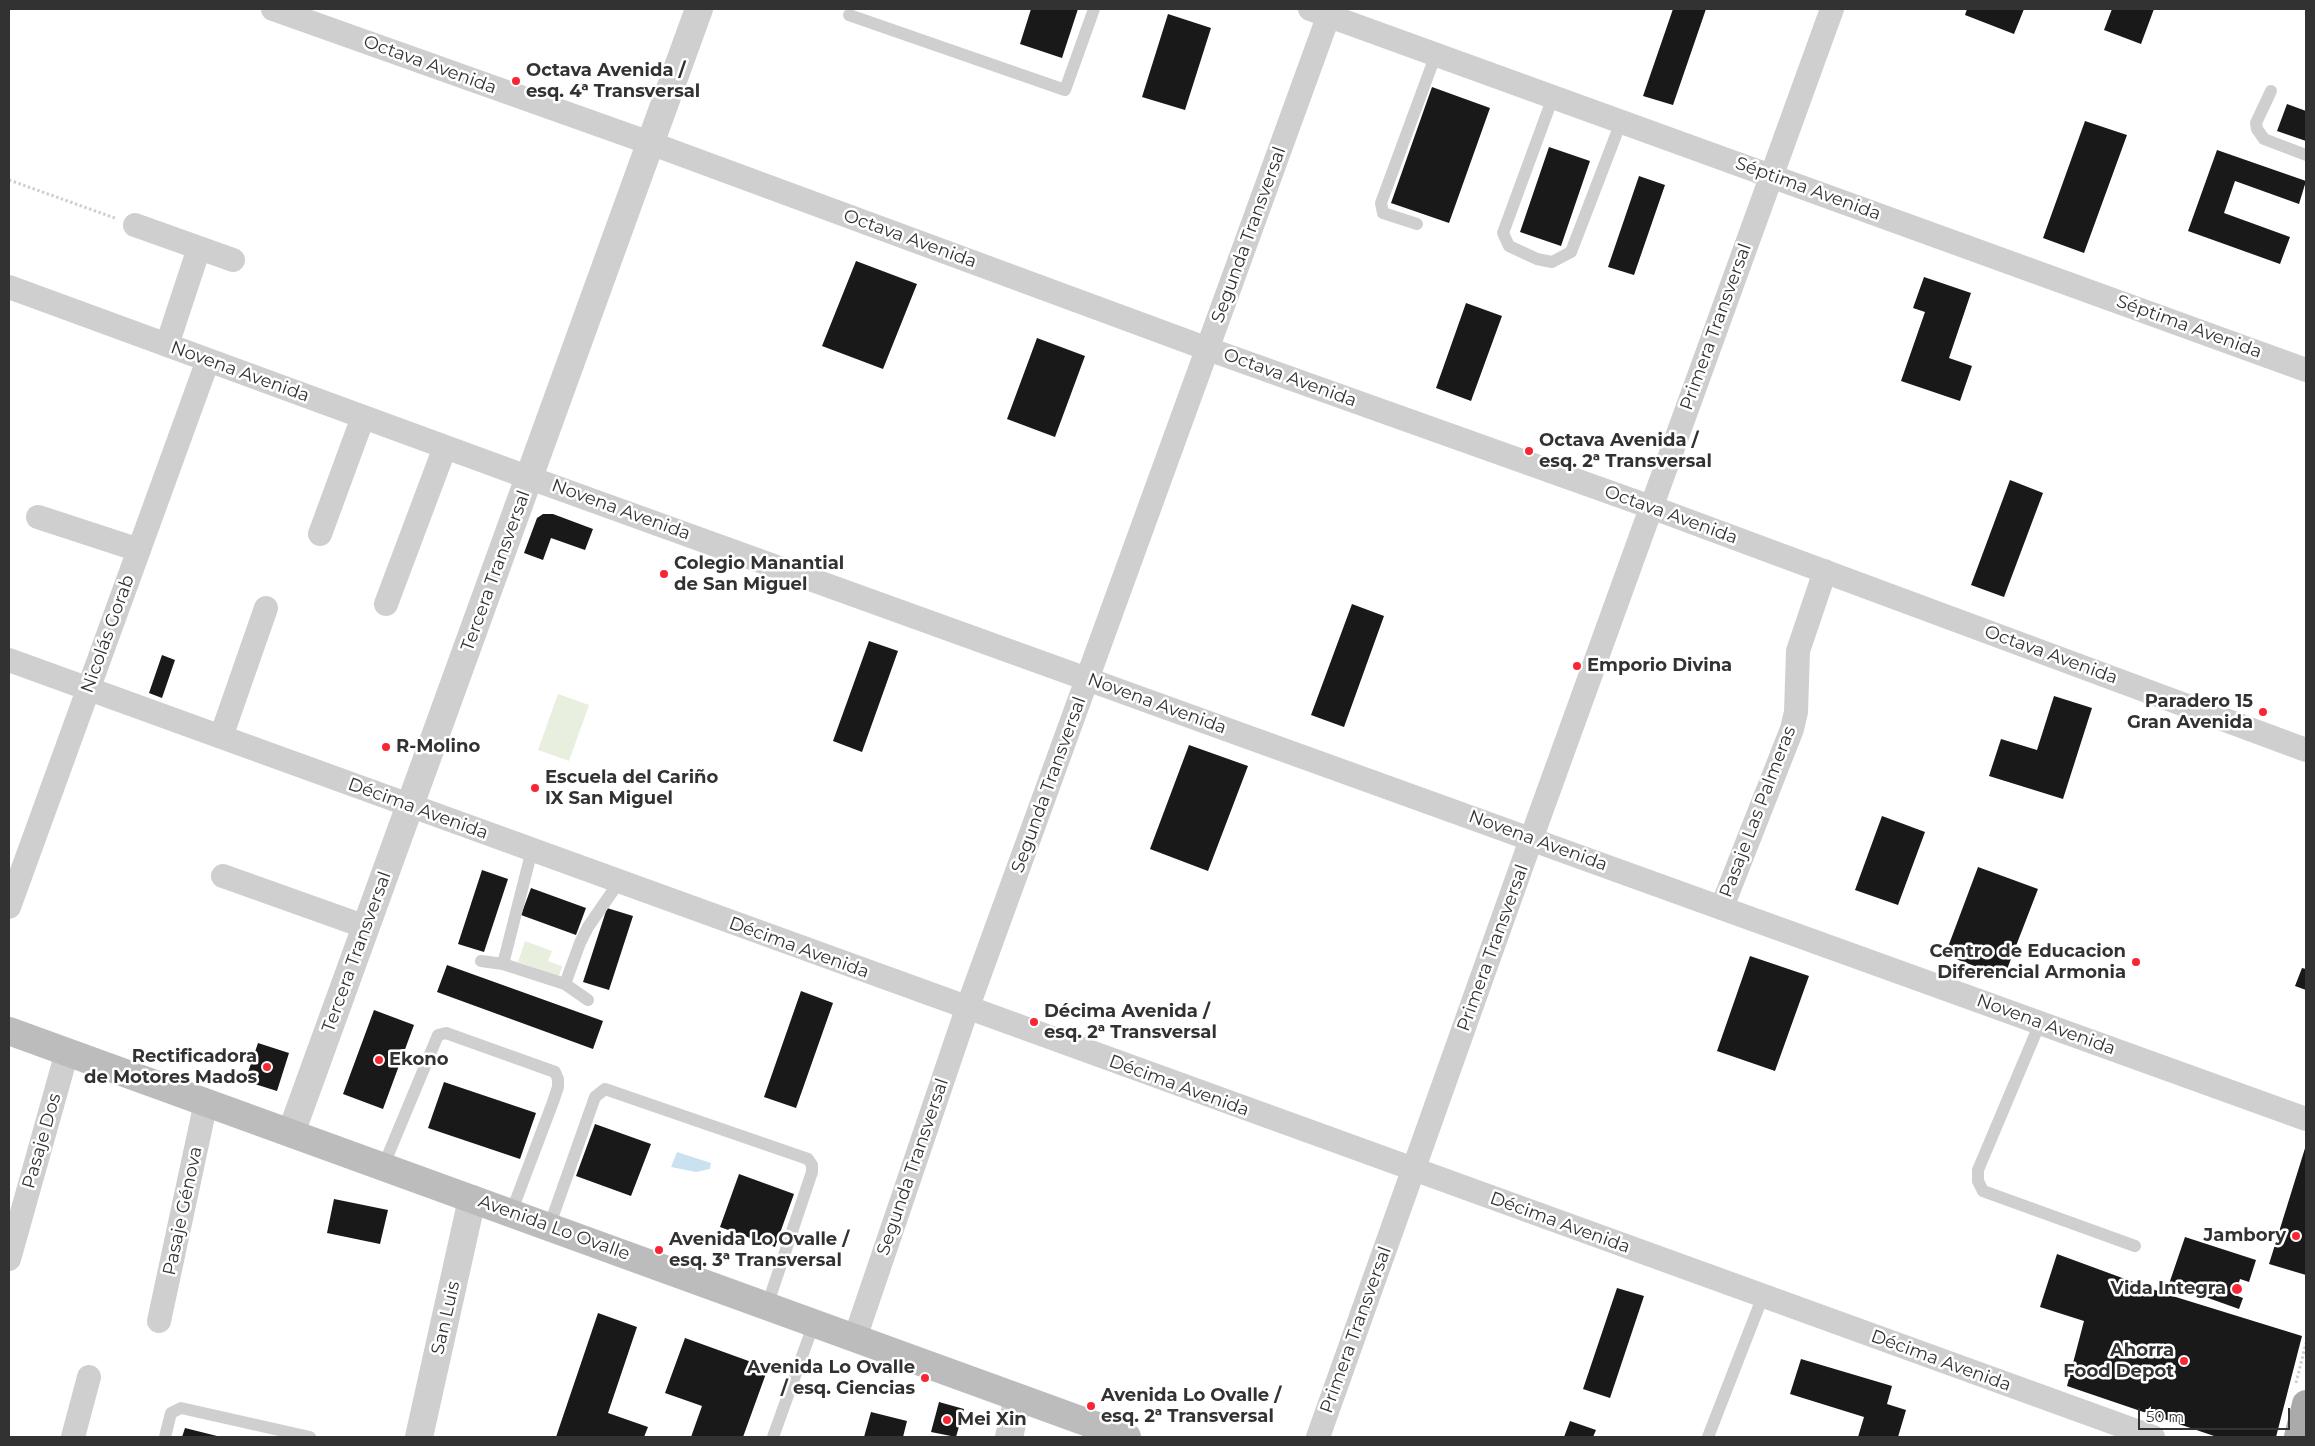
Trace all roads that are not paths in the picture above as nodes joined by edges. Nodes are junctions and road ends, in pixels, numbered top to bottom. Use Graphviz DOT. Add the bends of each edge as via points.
graph roads {
  1 [pos="273,9"];
  2 [pos="699,9"];
  3 [pos="1094,9"];
  4 [pos="1832,9"];
  5 [pos="1323,11"];
  6 [pos="849,15"];
  7 [pos="1436,54"];
  8 [pos="2270,90"];
  9 [pos="1553,97"];
  10 [pos="1621,122"];
  11 [pos="650,143"];
  12 [pos="2306,155"];
  13 [pos="1771,176"];
  14 [pos="1417,224"];
  15 [pos="135,225"];
  16 [pos="199,248"];
  17 [pos="233,260"];
  18 [pos="9,287"];
  19 [pos="167,345"];
  20 [pos="1208,349"];
  21 [pos="208,360"];
  22 [pos="2306,370"];
  23 [pos="363,417"];
  24 [pos="445,447"];
  25 [pos="530,478"];
  26 [pos="1651,507"];
  27 [pos="38,517"];
  28 [pos="320,534"];
  29 [pos="139,550"];
  30 [pos="1825,571"];
  31 [pos="386,604"];
  32 [pos="266,608"];
  33 [pos="9,660"];
  34 [pos="1088,679"];
  35 [pos="88,689"];
  36 [pos="221,737"];
  37 [pos="2306,750"];
  38 [pos="411,806"];
  39 [pos="1532,838"];
  40 [pos="532,850"];
  41 [pos="17,856"];
  42 [pos="224,876"];
  43 [pos="619,882"];
  44 [pos="9,907"];
  45 [pos="1722,907"];
  46 [pos="366,928"];
  47 [pos="481,960"];
  48 [pos="502,964"];
  49 [pos="565,984"];
  50 [pos="588,1000"];
  51 [pos="967,1009"];
  52 [pos="2040,1022"];
  53 [pos="9,1031"];
  54 [pos="67,1052"];
  55 [pos="206,1102"];
  56 [pos="2306,1119"];
  57 [pos="291,1133"];
  58 [pos="383,1166"];
  59 [pos="1413,1170"];
  60 [pos="472,1199"];
  61 [pos="511,1213"];
  62 [pos="549,1227"];
  63 [pos="2135,1246"];
  64 [pos="9,1259"];
  65 [pos="1763,1296"];
  66 [pos="767,1306"];
  67 [pos="159,1321"];
  68 [pos="814,1323"];
  69 [pos="854,1338"];
  70 [pos="89,1377"];
  71 [pos="1018,1398"];
  72 [pos="2306,1404"];
  73 [pos="255,1432"];
  74 [pos="73,1437"];
  75 [pos="165,1437"];
  76 [pos="310,1437"];
  77 [pos="419,1437"];
  78 [pos="773,1437"];
  79 [pos="1009,1437"];
  80 [pos="1126,1437"];
  81 [pos="1318,1437"];
  82 [pos="1708,1437"];
  83 [pos="2153,1437"];
  84 [pos="2298,1437"];
  1 -- 11 [label="street, Octava Avenida"];
  2 -- 11 [label="street, Tercera Transversal"];
  3 -- 6 [label="lane" via="1065,90"];
  4 -- 13 [label="street, Primera Transversal"];
  5 -- 7 [label="street, Séptima Avenida"];
  5 -- 20 [label="street, Segunda Transversal"];
  7 -- 9 [label="street, Séptima Avenida"];
  7 -- 14 [label="lane" via="1381,204 1383,213"];
  8 -- 12 [label="lane" via="2256,123 2257,129 2264,139"];
  9 -- 10 [label="street, Séptima Avenida"];
  9 -- 10 [label="lane" via="1503,233 1509,246 1537,260 1552,262 1571,252"];
  10 -- 13 [label="street, Séptima Avenida"];
  11 -- 20 [label="street, Octava Avenida"];
  11 -- 25 [label="street, Tercera Transversal"];
  13 -- 22 [label="street, Séptima Avenida"];
  13 -- 26 [label="street, Primera Transversal"];
  15 -- 16 [label="street"];
  16 -- 17 [label="street"];
  16 -- 19 [label="street"];
  18 -- 19 [label="street, Novena Avenida"];
  19 -- 21 [label="street, Novena Avenida"];
  20 -- 26 [label="street, Octava Avenida"];
  20 -- 34 [label="street, Segunda Transversal"];
  21 -- 23 [label="street, Novena Avenida"];
  21 -- 29 [label="street, Nicolás Gorab"];
  23 -- 24 [label="street, Novena Avenida"];
  23 -- 28 [label="street"];
  24 -- 25 [label="street, Novena Avenida"];
  24 -- 31 [label="street"];
  25 -- 34 [label="street, Novena Avenida"];
  25 -- 38 [label="street, Tercera Transversal"];
  26 -- 30 [label="street, Octava Avenida"];
  26 -- 39 [label="street, Primera Transversal"];
  27 -- 29 [label="street"];
  29 -- 35 [label="street, Nicolás Gorab"];
  30 -- 37 [label="street, Octava Avenida"];
  30 -- 45 [label="street, Pasaje Las Palmeras" via="1798,651 1796,712 1792,729"];
  32 -- 36 [label="street"];
  33 -- 35 [label="street, Décima Avenida"];
  34 -- 39 [label="street, Novena Avenida"];
  34 -- 51 [label="street, Segunda Transversal"];
  35 -- 36 [label="street, Décima Avenida"];
  35 -- 41 [label="street, Nicolás Gorab"];
  36 -- 38 [label="street, Décima Avenida"];
  38 -- 40 [label="street, Décima Avenida"];
  38 -- 46 [label="street, Tercera Transversal"];
  39 -- 45 [label="street, Novena Avenida"];
  39 -- 59 [label="street, Primera Transversal"];
  40 -- 43 [label="street, Décima Avenida"];
  40 -- 48 [label="lane"];
  41 -- 44 [label="street, Nicolás Gorab"];
  42 -- 46 [label="street"];
  43 -- 49 [label="lane" via="588,927"];
  43 -- 51 [label="street, Décima Avenida"];
  45 -- 52 [label="street, Novena Avenida"];
  46 -- 57 [label="street, Tercera Transversal"];
  47 -- 48 [label="lane"];
  48 -- 49 [label="lane"];
  49 -- 50 [label="lane"];
  51 -- 59 [label="street, Décima Avenida"];
  51 -- 69 [label="street, Segunda Transversal"];
  52 -- 56 [label="street, Novena Avenida"];
  52 -- 63 [label="lane" via="1978,1170 1978,1181 1983,1191"];
  53 -- 54 [label="main road, Avenida Lo Ovalle"];
  54 -- 55 [label="main road, Avenida Lo Ovalle"];
  54 -- 64 [label="street, Pasaje Dos"];
  55 -- 57 [label="main road, Avenida Lo Ovalle"];
  55 -- 67 [label="street, Pasaje Génova"];
  57 -- 58 [label="main road, Avenida Lo Ovalle"];
  58 -- 60 [label="main road, Avenida Lo Ovalle"];
  58 -- 61 [label="lane" via="438,1035 446,1033 554,1072 558,1087"];
  59 -- 65 [label="street, Décima Avenida"];
  59 -- 81 [label="street, Primera Transversal"];
  60 -- 61 [label="main road, Avenida Lo Ovalle"];
  60 -- 77 [label="street, San Luis"];
  61 -- 62 [label="main road, Avenida Lo Ovalle"];
  62 -- 66 [label="main road, Avenida Lo Ovalle"];
  62 -- 66 [label="lane" via="595,1097 605,1089 808,1159 812,1172"];
  65 -- 82 [label="lane"];
  65 -- 83 [label="street, Décima Avenida"];
  66 -- 68 [label="main road, Avenida Lo Ovalle"];
  68 -- 69 [label="main road, Avenida Lo Ovalle"];
  68 -- 78 [label="lane"];
  69 -- 71 [label="main road, Avenida Lo Ovalle"];
  70 -- 74 [label="street"];
  71 -- 79 [label="street"];
  71 -- 80 [label="main road, Avenida Lo Ovalle"];
  72 -- 84 [label="main road"];
  73 -- 75 [label="lane" via="181,1408 171,1413"];
  73 -- 76 [label="lane"];
}
